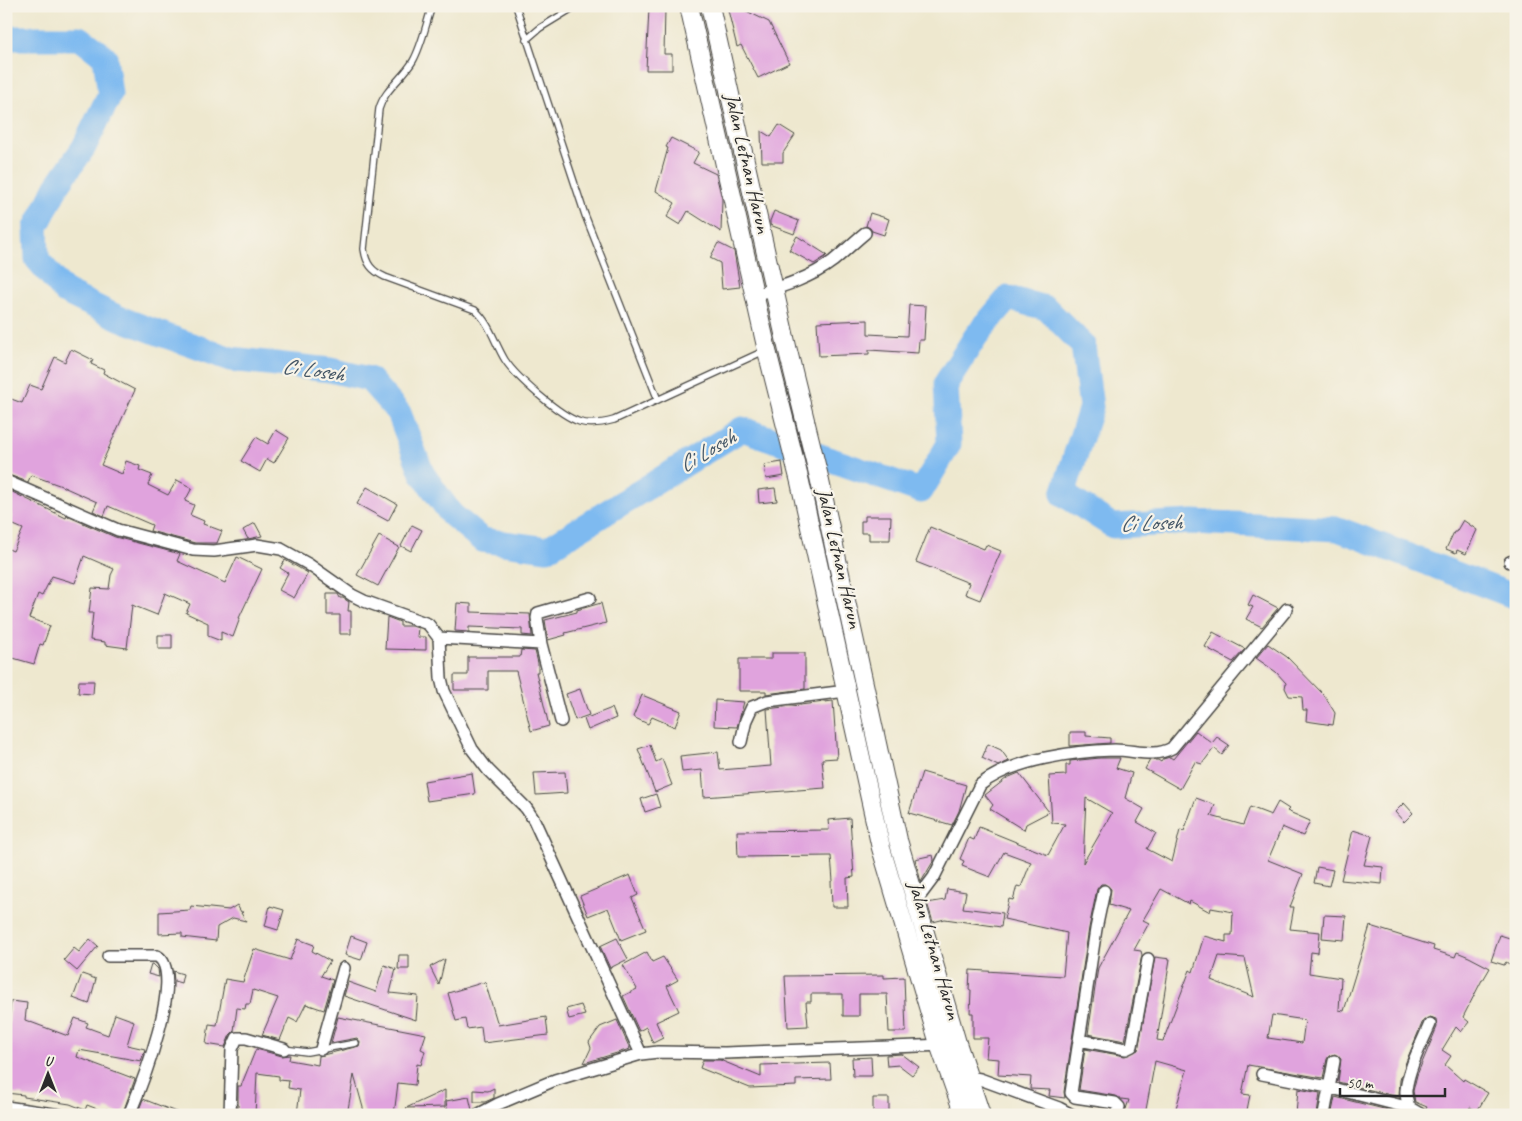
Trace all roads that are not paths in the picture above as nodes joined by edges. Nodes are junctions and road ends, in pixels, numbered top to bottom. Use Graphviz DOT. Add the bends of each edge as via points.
graph roads {
  1 [pos="432,6"];
  2 [pos="516,6"];
  3 [pos="576,6"];
  4 [pos="688,6"];
  5 [pos="710,6"];
  6 [pos="526,40"];
  7 [pos="865,233"];
  8 [pos="774,290"];
  9 [pos="755,295"];
  10 [pos="768,352"];
  11 [pos="658,400"];
  12 [pos="6,481"];
  13 [pos="590,598"];
  14 [pos="1287,609"];
  15 [pos="439,638"];
  16 [pos="541,644"];
  17 [pos="846,691"];
  18 [pos="561,721"];
  19 [pos="741,742"];
  20 [pos="1104,891"];
  21 [pos="916,901"];
  22 [pos="108,956"];
  23 [pos="1148,959"];
  24 [pos="344,968"];
  25 [pos="1430,1024"];
  26 [pos="1079,1040"];
  27 [pos="356,1043"];
  28 [pos="948,1045"];
  29 [pos="284,1049"];
  30 [pos="321,1049"];
  31 [pos="641,1054"];
  32 [pos="1334,1061"];
  33 [pos="1262,1074"];
  34 [pos="960,1076"];
  35 [pos="1328,1087"];
  36 [pos="6,1107"];
  37 [pos="1409,1111"];
  38 [pos="60,1115"];
  39 [pos="130,1115"];
  40 [pos="230,1115"];
  41 [pos="477,1115"];
  42 [pos="964,1115"];
  43 [pos="981,1115"];
  44 [pos="1072,1115"];
  45 [pos="1116,1115"];
  46 [pos="1324,1115"];
  47 [pos="1422,1115"];
  1 -- 11 [label="lane" via="416,56 384,97 379,109 364,250 369,266 385,277 475,310 518,376 570,418 602,423"];
  2 -- 6 [label="lane"];
  3 -- 6 [label="lane"];
  4 -- 9 [label="main road, Jalan Letnan Harun"];
  5 -- 8 [label="main road, Jalan Letnan Harun"];
  6 -- 11 [label="lane" via="585,215"];
  7 -- 8 [label="street" via="832,262"];
  8 -- 9 [label="street"];
  8 -- 21 [label="main road, Jalan Letnan Harun" via="819,477 898,840"];
  9 -- 10 [label="main road, Jalan Letnan Harun"];
  10 -- 11 [label="lane"];
  10 -- 17 [label="main road, Jalan Letnan Harun"];
  12 -- 15 [label="street" via="118,530 193,550 214,551 258,545 281,549 352,595 428,624"];
  13 -- 16 [label="street" via="538,613"];
  14 -- 21 [label="street" via="1172,748 1146,753 1117,750 1074,753 1037,760 988,778 980,785 934,877"];
  15 -- 16 [label="street"];
  15 -- 31 [label="street" via="440,678 448,703 479,760 534,820"];
  16 -- 18 [label="street"];
  17 -- 19 [label="street" via="767,701 752,706"];
  17 -- 28 [label="main road, Jalan Letnan Harun" via="881,848"];
  20 -- 26 [label="street"];
  21 -- 28 [label="main road, Jalan Letnan Harun"];
  22 -- 39 [label="street" via="157,956 166,965 168,991 150,1064"];
  23 -- 26 [label="street" via="1132,1046 1126,1048"];
  24 -- 30 [label="street"];
  25 -- 37 [label="street" via="1407,1080 1405,1096"];
  26 -- 45 [label="street" via="1071,1093 1075,1097 1115,1103 1118,1107"];
  27 -- 30 [label="lane"];
  28 -- 31 [label="street"];
  28 -- 34 [label="main road, Jalan Letnan Harun"];
  29 -- 30 [label="lane" via="306,1052"];
  29 -- 40 [label="street" via="246,1038 235,1041"];
  31 -- 41 [label="street" via="554,1080"];
  32 -- 35 [label="street"];
  33 -- 35 [label="street"];
  34 -- 42 [label="main road, Jalan Letnan Harun"];
  34 -- 43 [label="main road, Jalan Letnan Harun"];
  34 -- 44 [label="street" via="980,1078"];
  35 -- 37 [label="street"];
  35 -- 46 [label="street"];
  36 -- 38 [label="street"];
  37 -- 47 [label="street"];
}
